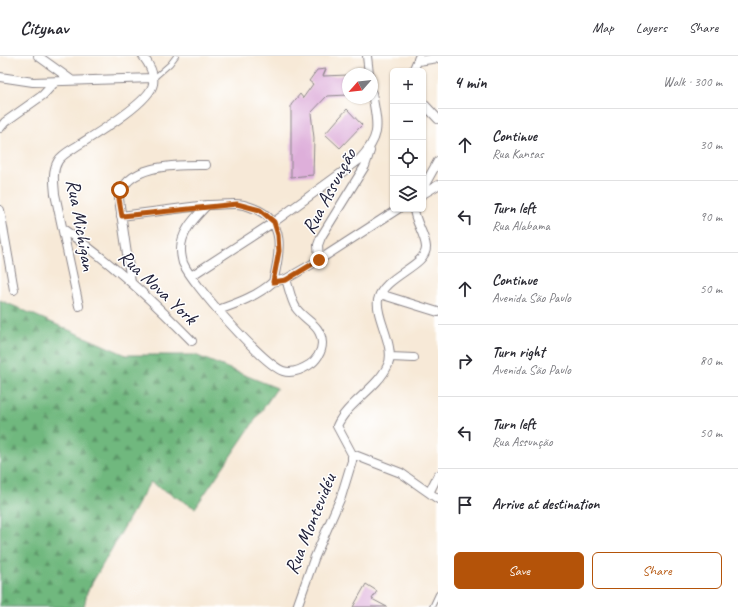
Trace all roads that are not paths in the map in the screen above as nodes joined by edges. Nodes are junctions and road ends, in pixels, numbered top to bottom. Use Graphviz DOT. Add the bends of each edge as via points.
graph roads {
  1 [pos="38,56"];
  2 [pos="143,56"];
  3 [pos="176,56"];
  4 [pos="367,56"];
  5 [pos="438,58"];
  6 [pos="418,59"];
  7 [pos="368,68"];
  8 [pos="0,77"];
  9 [pos="153,78"];
  10 [pos="70,80"];
  11 [pos="55,82"];
  12 [pos="374,104"];
  13 [pos="424,104"];
  14 [pos="438,120"];
  15 [pos="0,128"];
  16 [pos="371,148"];
  17 [pos="438,161"];
  18 [pos="206,165"];
  19 [pos="426,183"];
  20 [pos="438,185"];
  21 [pos="426,192"];
  22 [pos="207,205"];
  23 [pos="0,210"];
  24 [pos="393,212"];
  25 [pos="415,212"];
  26 [pos="122,216"];
  27 [pos="274,222"];
  28 [pos="63,230"];
  29 [pos="319,260"];
  30 [pos="191,276"];
  31 [pos="286,280"];
  32 [pos="131,282"];
  33 [pos="273,282"];
  34 [pos="14,290"];
  35 [pos="380,294"];
  36 [pos="79,306"];
  37 [pos="218,310"];
  38 [pos="438,312"];
  39 [pos="192,341"];
  40 [pos="390,357"];
  41 [pos="414,358"];
  42 [pos="352,454"];
  43 [pos="438,475"];
  44 [pos="430,491"];
  45 [pos="438,498"];
  46 [pos="438,594"];
  47 [pos="297,607"];
  48 [pos="432,607"];
  1 -- 10 [label="street"];
  2 -- 9 [label="street" via="150,66"];
  3 -- 9 [label="lane"];
  4 -- 7 [label="street"];
  5 -- 6 [label="street"];
  8 -- 11 [label="street"];
  9 -- 10 [label="street"];
  9 -- 28 [label="street, Rua Michigan" via="151,90 144,99 59,159 54,177"];
  10 -- 11 [label="street"];
  11 -- 15 [label="street" via="43,95"];
  12 -- 16 [label="street" via="377,126"];
  13 -- 14 [label="street"];
  16 -- 27 [label="street" via="360,160"];
  16 -- 29 [label="street, Rua Assunção" via="364,166 321,236 318,245"];
  17 -- 19 [label="street"];
  18 -- 26 [label="street" via="170,166 134,176 120,190"];
  20 -- 21 [label="street"];
  22 -- 26 [label="street"];
  22 -- 27 [label="street" via="249,206 260,210"];
  22 -- 30 [label="street" via="188,227 182,243 183,263"];
  23 -- 34 [label="street"];
  24 -- 29 [label="street"];
  25 -- 35 [label="street" via="426,247 424,254 388,282"];
  26 -- 32 [label="street"];
  27 -- 30 [label="street"];
  27 -- 33 [label="street" via="279,251"];
  28 -- 32 [label="street, Rua Nova York"];
  28 -- 36 [label="street, Rua Michigan"];
  29 -- 31 [label="street, Rua Assunção"];
  30 -- 37 [label="street"];
  31 -- 33 [label="street, Rua Assunção"];
  31 -- 37 [label="street" via="297,310 312,321 321,339 318,356 313,363 303,369 285,372 270,363"];
  32 -- 39 [label="street, Rua Nova York"];
  33 -- 37 [label="street" via="255,295"];
  35 -- 38 [label="street"];
  35 -- 40 [label="street" via="378,305"];
  40 -- 41 [label="street"];
  40 -- 42 [label="street" via="380,377 337,426"];
  42 -- 44 [label="street" via="401,473"];
  42 -- 47 [label="street, Rua Montevidéu" via="342,497 314,559"];
  43 -- 44 [label="street"];
  44 -- 45 [label="street"];
  46 -- 48 [label="lane"];
}
